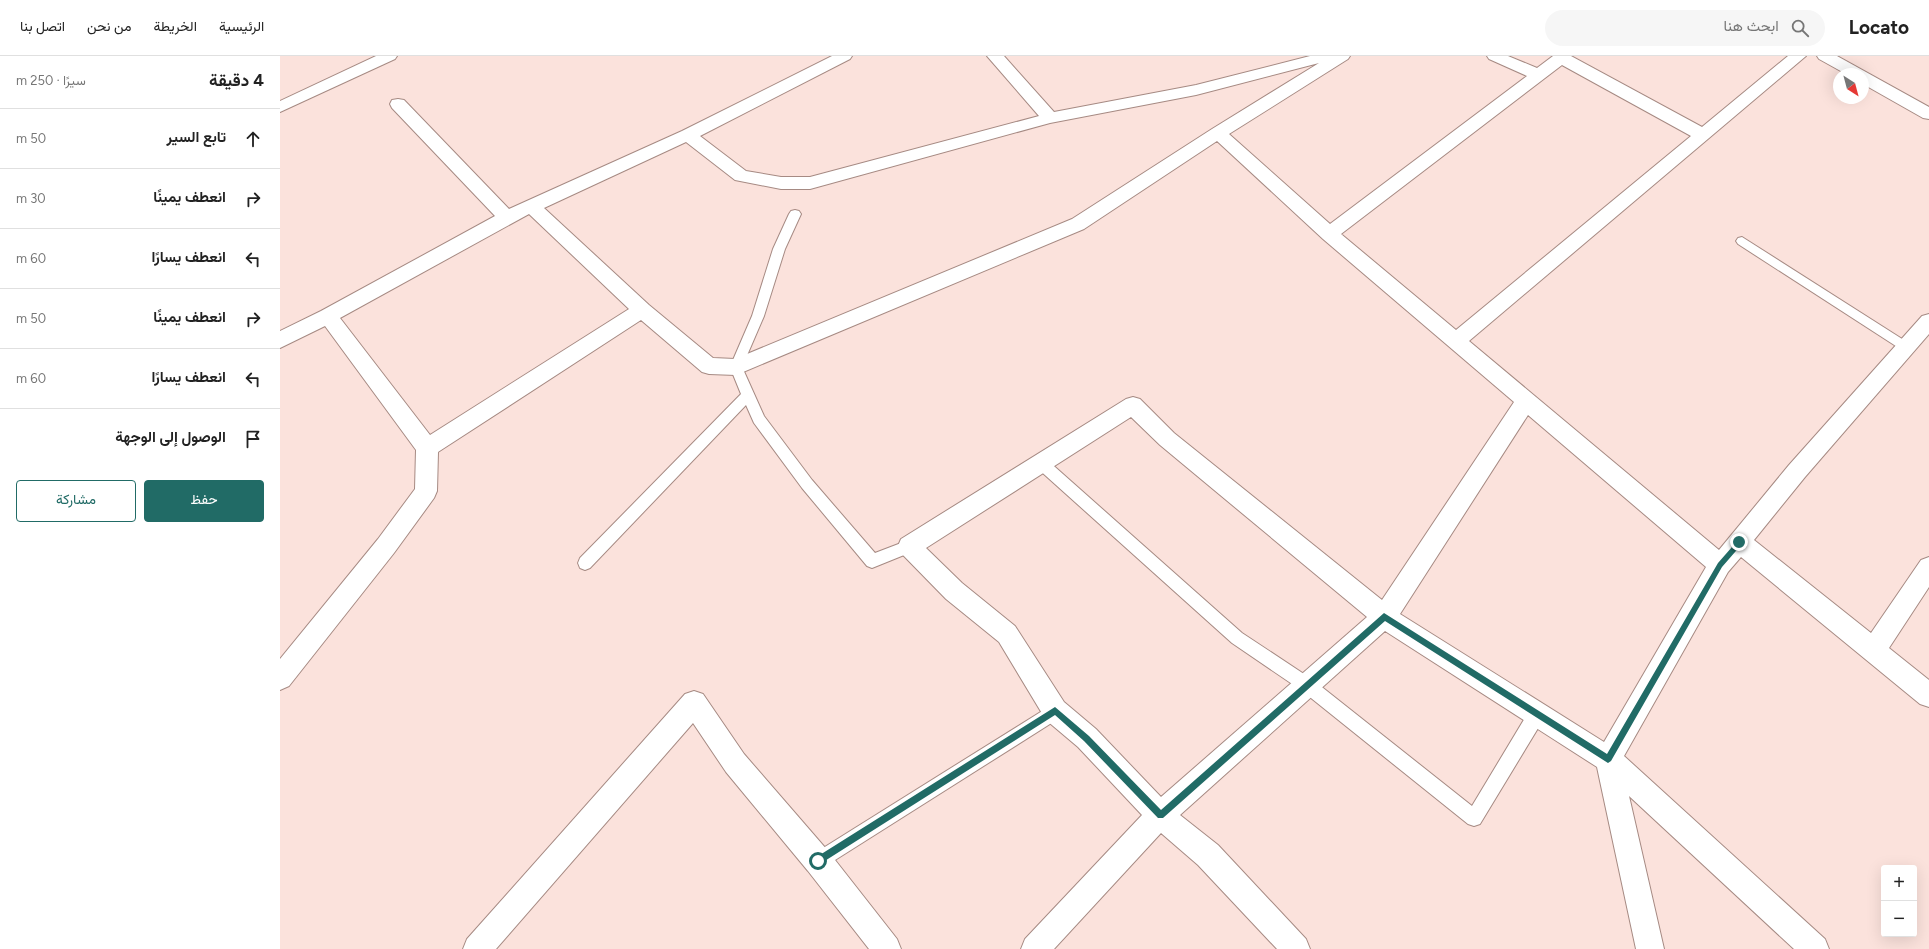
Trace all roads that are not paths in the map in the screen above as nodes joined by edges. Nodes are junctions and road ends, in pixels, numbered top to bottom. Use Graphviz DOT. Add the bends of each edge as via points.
graph roads {
  1 [pos="389,56"];
  2 [pos="844,56"];
  3 [pos="995,56"];
  4 [pos="1330,56"];
  5 [pos="1342,56"];
  6 [pos="1495,56"];
  7 [pos="1798,56"];
  8 [pos="1824,56"];
  9 [pos="1562,57"];
  10 [pos="1847,68"];
  11 [pos="1538,75"];
  12 [pos="1869,80"];
  13 [pos="398,104"];
  14 [pos="280,107"];
  15 [pos="1929,114"];
  16 [pos="1050,118"];
  17 [pos="1218,133"];
  18 [pos="688,135"];
  19 [pos="1703,135"];
  20 [pos="531,206"];
  21 [pos="795,214"];
  22 [pos="507,217"];
  23 [pos="1329,234"];
  24 [pos="1742,241"];
  25 [pos="642,310"];
  26 [pos="328,316"];
  27 [pos="1929,321"];
  28 [pos="280,340"];
  29 [pos="1456,341"];
  30 [pos="1906,347"];
  31 [pos="736,367"];
  32 [pos="748,395"];
  33 [pos="1526,401"];
  34 [pos="426,448"];
  35 [pos="1041,463"];
  36 [pos="1739,542"];
  37 [pos="909,546"];
  38 [pos="585,563"];
  39 [pos="1720,565"];
  40 [pos="1929,567"];
  41 [pos="1384,617"];
  42 [pos="1873,651"];
  43 [pos="280,678"];
  44 [pos="1307,685"];
  45 [pos="1929,695"];
  46 [pos="1055,711"];
  47 [pos="1537,714"];
  48 [pos="1608,759"];
  49 [pos="1160,815"];
  50 [pos="818,861"];
  51 [pos="477,949"];
  52 [pos="887,949"];
  53 [pos="1035,949"];
  54 [pos="1296,949"];
  55 [pos="1650,949"];
  56 [pos="1815,949"];
  1 -- 14 [label="street"];
  2 -- 18 [label="street"];
  3 -- 16 [label="street"];
  4 -- 16 [label="street" via="1196,90"];
  5 -- 17 [label="street"];
  6 -- 11 [label="street"];
  7 -- 19 [label="street"];
  8 -- 10 [label="street"];
  9 -- 11 [label="street"];
  9 -- 19 [label="street"];
  11 -- 23 [label="street"];
  12 -- 15 [label="street"];
  13 -- 22 [label="street"];
  16 -- 18 [label="street" via="810,183 782,183 741,176"];
  17 -- 23 [label="street"];
  17 -- 31 [label="street" via="1078,224"];
  18 -- 20 [label="street"];
  19 -- 29 [label="street"];
  20 -- 22 [label="street"];
  20 -- 25 [label="street"];
  21 -- 31 [label="lane" via="779,249 758,316"];
  22 -- 26 [label="street"];
  23 -- 29 [label="street"];
  24 -- 30 [label="lane"];
  25 -- 31 [label="street" via="709,366"];
  25 -- 34 [label="street"];
  26 -- 28 [label="street"];
  26 -- 34 [label="street"];
  27 -- 30 [label="street"];
  29 -- 33 [label="street"];
  30 -- 36 [label="street" via="1797,471"];
  31 -- 32 [label="lane"];
  32 -- 37 [label="lane" via="759,419 802,478 872,561"];
  32 -- 38 [label="lane"];
  33 -- 39 [label="street"];
  33 -- 41 [label="street"];
  34 -- 43 [label="street" via="426,491 386,546"];
  35 -- 37 [label="street"];
  35 -- 41 [label="street" via="1133,405 1167,439"];
  35 -- 44 [label="lane" via="1237,638"];
  36 -- 39 [label="street"];
  36 -- 42 [label="street"];
  37 -- 46 [label="street" via="954,591 1007,634"];
  39 -- 48 [label="street"];
  40 -- 42 [label="street"];
  41 -- 44 [label="street"];
  41 -- 47 [label="street"];
  42 -- 45 [label="street"];
  44 -- 47 [label="lane" via="1474,818"];
  44 -- 49 [label="street"];
  46 -- 49 [label="street" via="1087,738"];
  46 -- 50 [label="lane"];
  47 -- 48 [label="street"];
  48 -- 55 [label="street"];
  48 -- 56 [label="street"];
  49 -- 53 [label="street"];
  49 -- 54 [label="street" via="1208,855"];
  50 -- 51 [label="street" via="735,763 694,703"];
  50 -- 52 [label="street"];
}
